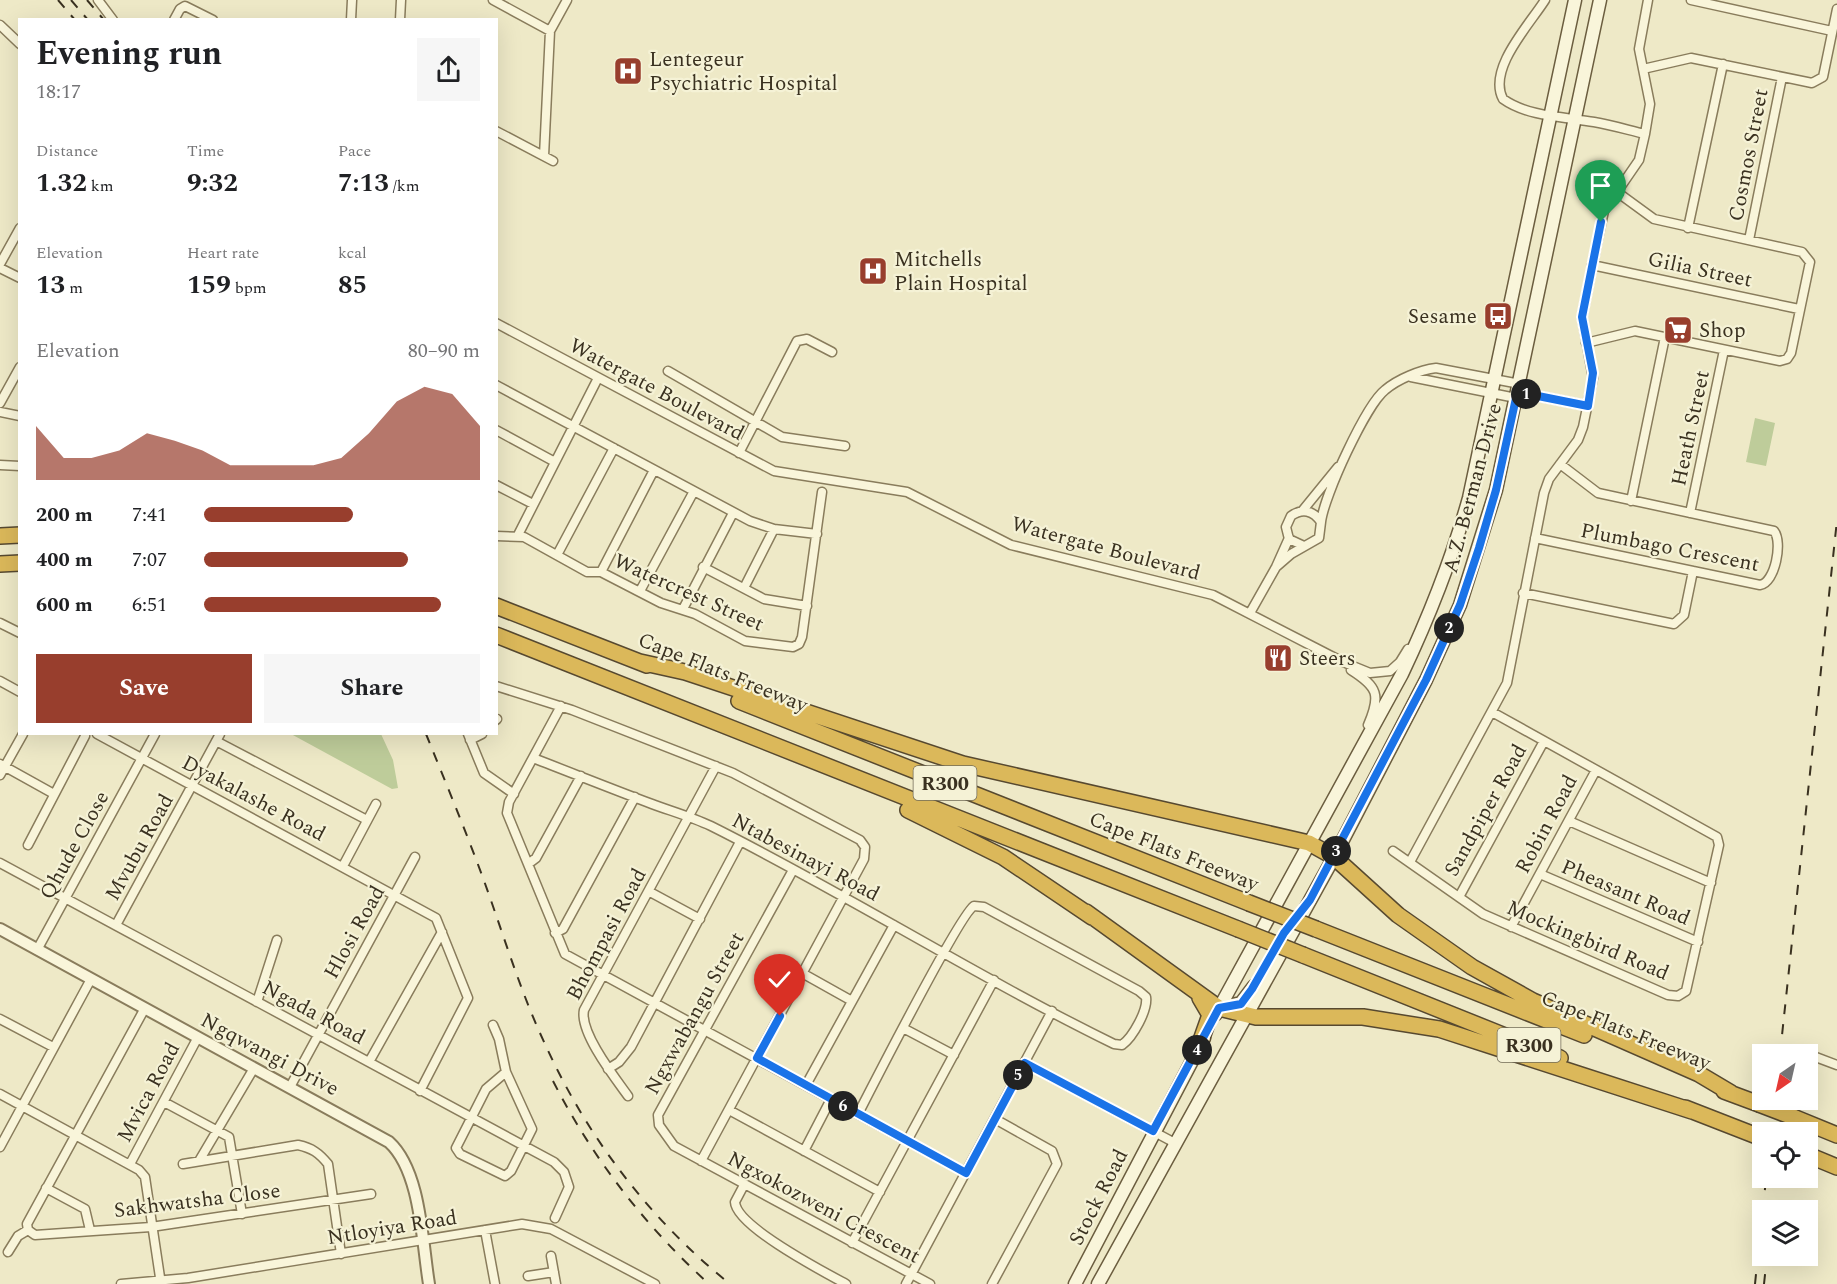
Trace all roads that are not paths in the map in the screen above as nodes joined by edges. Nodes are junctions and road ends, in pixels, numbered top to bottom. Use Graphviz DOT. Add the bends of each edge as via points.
graph roads {
  1 [pos="98,0"];
  2 [pos="352,0"];
  3 [pos="401,0"];
  4 [pos="493,0"];
  5 [pos="567,0"];
  6 [pos="1545,0"];
  7 [pos="1575,0"];
  8 [pos="1600,0"];
  9 [pos="1648,0"];
  10 [pos="1691,0"];
  11 [pos="1837,9"];
  12 [pos="112,18"];
  13 [pos="175,18"];
  14 [pos="209,18"];
  15 [pos="351,18"];
  16 [pos="400,18"];
  17 [pos="0,25"];
  18 [pos="550,31"];
  19 [pos="1832,31"];
  20 [pos="18,42"];
  21 [pos="1723,64"];
  22 [pos="1643,69"];
  23 [pos="1782,76"];
  24 [pos="1551,116"];
  25 [pos="1575,119"];
  26 [pos="498,132"];
  27 [pos="1645,134"];
  28 [pos="544,156"];
  29 [pos="553,161"];
  30 [pos="1617,192"];
  31 [pos="1688,228"];
  32 [pos="18,232"];
  33 [pos="1749,240"];
  34 [pos="1592,265"];
  35 [pos="0,266"];
  36 [pos="18,277"];
  37 [pos="1799,309"];
  38 [pos="498,324"];
  39 [pos="1665,337"];
  40 [pos="1586,343"];
  41 [pos="1725,350"];
  42 [pos="832,352"];
  43 [pos="18,371"];
  44 [pos="668,372"];
  45 [pos="1411,376"];
  46 [pos="598,378"];
  47 [pos="1495,379"];
  48 [pos="498,386"];
  49 [pos="1492,392"];
  50 [pos="1521,392"];
  51 [pos="0,403"];
  52 [pos="1588,406"];
  53 [pos="0,412"];
  54 [pos="18,416"];
  55 [pos="756,420"];
  56 [pos="573,426"];
  57 [pos="498,431"];
  58 [pos="845,446"];
  59 [pos="614,448"];
  60 [pos="739,453"];
  61 [pos="1344,460"];
  62 [pos="555,462"];
  63 [pos="1560,464"];
  64 [pos="0,465"];
  65 [pos="18,466"];
  66 [pos="654,470"];
  67 [pos="498,486"];
  68 [pos="694,491"];
  69 [pos="822,492"];
  70 [pos="1631,501"];
  71 [pos="533,504"];
  72 [pos="1303,510"];
  73 [pos="733,513"];
  74 [pos="1690,513"];
  75 [pos="1321,522"];
  76 [pos="774,529"];
  77 [pos="817,534"];
  78 [pos="18,535"];
  79 [pos="518,535"];
  80 [pos="0,536"];
  81 [pos="498,536"];
  82 [pos="1289,538"];
  83 [pos="1535,538"];
  84 [pos="1304,546"];
  85 [pos="557,555"];
  86 [pos="18,563"];
  87 [pos="0,564"];
  88 [pos="703,567"];
  89 [pos="1276,567"];
  90 [pos="1693,571"];
  91 [pos="601,572"];
  92 [pos="744,588"];
  93 [pos="640,591"];
  94 [pos="1523,592"];
  95 [pos="807,606"];
  96 [pos="498,607"];
  97 [pos="683,609"];
  98 [pos="1250,613"];
  99 [pos="1427,621"];
  100 [pos="0,623"];
  101 [pos="18,632"];
  102 [pos="498,636"];
  103 [pos="640,662"];
  104 [pos="1343,662"];
  105 [pos="0,681"];
  106 [pos="498,687"];
  107 [pos="18,691"];
  108 [pos="561,706"];
  109 [pos="1492,712"];
  110 [pos="22,735"];
  111 [pos="99,735"];
  112 [pos="153,735"];
  113 [pos="85,736"];
  114 [pos="218,737"];
  115 [pos="469,737"];
  116 [pos="1544,741"];
  117 [pos="141,758"];
  118 [pos="533,758"];
  119 [pos="716,766"];
  120 [pos="2,769"];
  121 [pos="1349,769"];
  122 [pos="832,770"];
  123 [pos="1596,770"];
  124 [pos="581,776"];
  125 [pos="192,786"];
  126 [pos="54,794"];
  127 [pos="514,794"];
  128 [pos="635,797"];
  129 [pos="376,804"];
  130 [pos="689,817"];
  131 [pos="367,820"];
  132 [pos="1569,821"];
  133 [pos="740,842"];
  134 [pos="1309,843"];
  135 [pos="28,845"];
  136 [pos="1394,851"];
  137 [pos="415,857"];
  138 [pos="1334,857"];
  139 [pos="1410,862"];
  140 [pos="0,863"];
  141 [pos="528,864"];
  142 [pos="343,866"];
  143 [pos="793,870"];
  144 [pos="1540,874"];
  145 [pos="1710,883"];
  146 [pos="650,891"];
  147 [pos="394,894"];
  148 [pos="844,897"];
  149 [pos="1459,897"];
  150 [pos="65,898"];
  151 [pos="1310,900"];
  152 [pos="1086,912"];
  153 [pos="700,919"];
  154 [pos="894,925"];
  155 [pos="116,926"];
  156 [pos="1511,927"];
  157 [pos="1,932"];
  158 [pos="442,932"];
  159 [pos="555,933"];
  160 [pos="277,940"];
  161 [pos="1698,942"];
  162 [pos="37,950"];
  163 [pos="944,952"];
  164 [pos="802,973"];
  165 [pos="604,975"];
  166 [pos="91,979"];
  167 [pos="994,980"];
  168 [pos="852,1001"];
  169 [pos="257,1002"];
  170 [pos="654,1003"];
  171 [pos="145,1008"];
  172 [pos="1219,1008"];
  173 [pos="1052,1011"];
  174 [pos="1245,1015"];
  175 [pos="0,1019"];
  176 [pos="493,1025"];
  177 [pos="903,1028"];
  178 [pos="706,1030"];
  179 [pos="318,1034"];
  180 [pos="198,1037"];
  181 [pos="1199,1046"];
  182 [pos="53,1047"];
  183 [pos="954,1054"];
  184 [pos="757,1058"];
  185 [pos="1818,1058"];
  186 [pos="369,1062"];
  187 [pos="1025,1063"];
  188 [pos="1837,1065"];
  189 [pos="254,1068"];
  190 [pos="608,1069"];
  191 [pos="506,1072"];
  192 [pos="806,1085"];
  193 [pos="290,1087"];
  194 [pos="420,1091"];
  195 [pos="0,1094"];
  196 [pos="1731,1094"];
  197 [pos="628,1096"];
  198 [pos="831,1100"];
  199 [pos="164,1102"];
  200 [pos="22,1105"];
  201 [pos="729,1110"];
  202 [pos="1692,1111"];
  203 [pos="858,1114"];
  204 [pos="471,1118"];
  205 [pos="995,1119"];
  206 [pos="217,1130"];
  207 [pos="1153,1131"];
  208 [pos="1752,1133"];
  209 [pos="75,1134"];
  210 [pos="1837,1135"];
  211 [pos="907,1141"];
  212 [pos="1175,1143"];
  213 [pos="524,1146"];
  214 [pos="0,1147"];
  215 [pos="804,1151"];
  216 [pos="234,1155"];
  217 [pos="1818,1159"];
  218 [pos="199,1161"];
  219 [pos="701,1161"];
  220 [pos="130,1164"];
  221 [pos="183,1164"];
  222 [pos="1837,1167"];
  223 [pos="966,1173"];
  224 [pos="744,1185"];
  225 [pos="46,1188"];
  226 [pos="880,1192"];
  227 [pos="371,1194"];
  228 [pos="333,1201"];
  229 [pos="242,1214"];
  230 [pos="555,1218"];
  231 [pos="151,1227"];
  232 [pos="28,1230"];
  233 [pos="90,1230"];
  234 [pos="485,1230"];
  235 [pos="422,1240"];
  236 [pos="852,1243"];
  237 [pos="8,1252"];
  238 [pos="341,1254"];
  239 [pos="551,1256"];
  240 [pos="554,1272"];
  241 [pos="213,1274"];
  242 [pos="911,1274"];
  243 [pos="528,1276"];
  244 [pos="161,1282"];
  245 [pos="121,1284"];
  246 [pos="215,1284"];
  247 [pos="429,1284"];
  248 [pos="495,1284"];
  249 [pos="556,1284"];
  250 [pos="654,1284"];
  251 [pos="846,1284"];
  252 [pos="906,1284"];
  253 [pos="930,1284"];
  254 [pos="992,1284"];
  255 [pos="1075,1284"];
  256 [pos="1098,1284"];
  1 -- 12 [label="street"];
  2 -- 15 [label="street"];
  3 -- 16 [label="street"];
  4 -- 18 [label="street"];
  5 -- 18 [label="street"];
  6 -- 24 [label="street" via="1507,56 1500,93 1508,103"];
  7 -- 24 [label="main road, A.Z. Berman Drive"];
  8 -- 25 [label="main road, A.Z. Berman Drive"];
  9 -- 22 [label="street" via="1639,49"];
  10 -- 19 [label="street"];
  11 -- 19 [label="street"];
  13 -- 14 [label="street" via="185,6"];
  17 -- 20 [label="street"];
  18 -- 28 [label="street"];
  19 -- 23 [label="street" via="1823,77 1818,82"];
  21 -- 22 [label="street" via="1691,58"];
  21 -- 23 [label="street"];
  21 -- 31 [label="street"];
  22 -- 27 [label="street" via="1650,104"];
  23 -- 33 [label="street, Cosmos Street"];
  24 -- 25 [label="street"];
  24 -- 47 [label="main road, A.Z. Berman Drive"];
  25 -- 27 [label="street"];
  25 -- 50 [label="main road, A.Z. Berman Drive"];
  26 -- 28 [label="street"];
  27 -- 30 [label="street" via="1639,160"];
  28 -- 29 [label="street"];
  30 -- 31 [label="street" via="1654,219"];
  30 -- 34 [label="street" via="1602,216"];
  31 -- 33 [label="street"];
  32 -- 35 [label="street"];
  33 -- 37 [label="street" via="1807,256 1810,262"];
  34 -- 37 [label="street, Gilia Street"];
  34 -- 40 [label="street" via="1582,317"];
  35 -- 36 [label="street"];
  37 -- 41 [label="street" via="1791,353 1786,359"];
  38 -- 46 [label="street, Watergate Boulevard"];
  39 -- 40 [label="street" via="1635,332"];
  39 -- 41 [label="street"];
  39 -- 70 [label="street"];
  40 -- 52 [label="street" via="1593,373"];
  41 -- 74 [label="street, Heath Street"];
  42 -- 55 [label="street" via="799,339"];
  43 -- 51 [label="street"];
  44 -- 55 [label="street"];
  45 -- 47 [label="street" via="1425,369 1442,368"];
  45 -- 49 [label="street"];
  45 -- 61 [label="street" via="1377,398"];
  46 -- 56 [label="street"];
  46 -- 60 [label="street, Watergate Boulevard"];
  47 -- 49 [label="main road, A.Z. Berman Drive"];
  47 -- 50 [label="street"];
  48 -- 56 [label="street"];
  49 -- 50 [label="street"];
  49 -- 99 [label="main road, A.Z. Berman Drive" via="1458,537"];
  50 -- 52 [label="street"];
  50 -- 138 [label="main road, A.Z. Berman Drive" via="1460,605 1426,680"];
  52 -- 63 [label="street" via="1581,434"];
  53 -- 54 [label="street"];
  55 -- 58 [label="street" via="789,439"];
  55 -- 60 [label="street"];
  56 -- 59 [label="street"];
  56 -- 62 [label="street"];
  57 -- 62 [label="street"];
  59 -- 66 [label="street"];
  59 -- 85 [label="street"];
  60 -- 98 [label="street, Watergate Boulevard" via="774,471 907,492 1011,545 1213,595"];
  61 -- 72 [label="street"];
  61 -- 75 [label="street"];
  62 -- 71 [label="street"];
  63 -- 70 [label="street, Plumbago Crescent" via="1598,493"];
  63 -- 83 [label="street" via="1546,485"];
  64 -- 65 [label="street"];
  66 -- 68 [label="street"];
  66 -- 91 [label="street"];
  67 -- 71 [label="street"];
  68 -- 73 [label="street"];
  68 -- 93 [label="street"];
  69 -- 77 [label="street, Watercrest Street"];
  70 -- 74 [label="street, Plumbago Crescent"];
  71 -- 79 [label="street"];
  72 -- 75 [label="street" via="1313,513"];
  72 -- 82 [label="street" via="1287,521"];
  73 -- 76 [label="street"];
  73 -- 88 [label="street"];
  74 -- 90 [label="street, Plumbago Crescent" via="1774,531 1779,541 1772,578 1764,585"];
  75 -- 84 [label="street" via="1319,538"];
  76 -- 77 [label="street"];
  76 -- 92 [label="street"];
  77 -- 95 [label="street, Watercrest Street"];
  78 -- 80 [label="highway"];
  79 -- 81 [label="street, Watercrest Street"];
  79 -- 85 [label="street, Watercrest Street"];
  82 -- 84 [label="street"];
  82 -- 89 [label="street"];
  83 -- 90 [label="street, Plumbago Crescent"];
  83 -- 94 [label="street"];
  84 -- 89 [label="street"];
  85 -- 91 [label="street, Watercrest Street" via="587,572"];
  86 -- 87 [label="highway"];
  88 -- 92 [label="street"];
  88 -- 97 [label="street"];
  89 -- 98 [label="street"];
  90 -- 94 [label="street" via="1684,615 1674,624"];
  91 -- 93 [label="street, Watercrest Street"];
  92 -- 95 [label="street" via="764,599"];
  93 -- 97 [label="street, Watercrest Street"];
  94 -- 109 [label="street" via="1507,683"];
  95 -- 97 [label="street, Watercrest Street" via="801,641 789,648 754,644"];
  96 -- 103 [label="highway, Cape Flats Freeway / R300"];
  98 -- 104 [label="street, Watergate Boulevard"];
  99 -- 104 [label="street, Watergate Boulevard" via="1390,671 1377,674"];
  99 -- 121 [label="main road, A.Z. Berman Drive"];
  100 -- 101 [label="street"];
  102 -- 122 [label="highway, R300"];
  103 -- 134 [label="highway" via="685,672 963,764"];
  103 -- 196 [label="highway, Cape Flats Freeway / R300, bridge"];
  104 -- 121 [label="street, Watergate Boulevard" via="1370,683 1377,700"];
  105 -- 107 [label="street"];
  106 -- 108 [label="street"];
  108 -- 118 [label="street"];
  108 -- 119 [label="street"];
  109 -- 116 [label="street"];
  109 -- 139 [label="street"];
  110 -- 120 [label="street"];
  111 -- 117 [label="street, Dyakalashe Road"];
  112 -- 117 [label="street, Qhude Close"];
  113 -- 126 [label="street"];
  114 -- 125 [label="street, Mvubu Road"];
  114 -- 131 [label="street"];
  115 -- 127 [label="street" via="488,778"];
  116 -- 123 [label="street"];
  116 -- 149 [label="street, Sandpiper Road"];
  117 -- 125 [label="street, Dyakalashe Road"];
  117 -- 150 [label="street, Qhude Close"];
  118 -- 124 [label="street, Ntabesinayi Road"];
  118 -- 127 [label="street"];
  119 -- 130 [label="street, Bhompasi Road"];
  119 -- 148 [label="street" via="863,842 864,859"];
  120 -- 126 [label="street"];
  121 -- 134 [label="main road, A.Z. Berman Drive"];
  122 -- 152 [label="highway" via="854,786 1003,857"];
  122 -- 202 [label="highway, R300, bridge"];
  123 -- 132 [label="street, Robin Road"];
  123 -- 145 [label="street, Mockingbird Road" via="1717,837 1719,845"];
  124 -- 128 [label="street, Ntabesinayi Road"];
  124 -- 141 [label="street" via="536,858"];
  125 -- 142 [label="street, Dyakalashe Road"];
  125 -- 155 [label="street, Mvubu Road"];
  126 -- 135 [label="street"];
  127 -- 141 [label="street" via="508,816"];
  128 -- 130 [label="street, Ntabesinayi Road"];
  128 -- 159 [label="street" via="563,929"];
  129 -- 131 [label="street"];
  130 -- 133 [label="street, Ntabesinayi Road"];
  130 -- 146 [label="street, Bhompasi Road"];
  131 -- 142 [label="street"];
  132 -- 144 [label="street, Robin Road"];
  132 -- 145 [label="street"];
  133 -- 143 [label="street, Ntabesinayi Road"];
  133 -- 153 [label="street"];
  134 -- 138 [label="highway"];
  134 -- 172 [label="main road, Stock Road"];
  136 -- 139 [label="street, Mockingbird Road"];
  137 -- 147 [label="street, Hlosi Road"];
  138 -- 151 [label="main road, Stock Road"];
  138 -- 196 [label="highway" via="1398,915 1473,967 1533,1001 1699,1074"];
  139 -- 149 [label="street, Mockingbird Road"];
  140 -- 150 [label="street, Ngada Road"];
  141 -- 159 [label="street"];
  142 -- 147 [label="street, Dyakalashe Road"];
  143 -- 148 [label="street, Ntabesinayi Road"];
  143 -- 178 [label="street, Ngxwabangu Street"];
  144 -- 156 [label="street, Robin Road"];
  144 -- 161 [label="street, Pheasant Road"];
  145 -- 161 [label="street, Mockingbird Road"];
  146 -- 153 [label="street"];
  146 -- 165 [label="street, Bhompasi Road"];
  147 -- 158 [label="street, Dyakalashe Road" via="434,915"];
  147 -- 179 [label="street, Hlosi Road"];
  148 -- 154 [label="street, Ntabesinayi Road"];
  148 -- 164 [label="street"];
  149 -- 156 [label="street, Mockingbird Road"];
  150 -- 155 [label="street, Ngada Road"];
  150 -- 162 [label="street, Qhude Close"];
  151 -- 172 [label="main road" via="1284,933 1241,1004"];
  151 -- 174 [label="main road, Stock Road"];
  152 -- 172 [label="highway"];
  152 -- 181 [label="highway" via="1204,1001 1210,1015"];
  153 -- 170 [label="street"];
  154 -- 163 [label="street, Ntabesinayi Road"];
  154 -- 168 [label="street"];
  155 -- 169 [label="street, Ngada Road"];
  156 -- 161 [label="street, Mockingbird Road" via="1678,996 1689,987"];
  157 -- 162 [label="street, Ngqwangi Drive"];
  158 -- 186 [label="street"];
  158 -- 194 [label="street, Dyakalashe Road" via="468,998"];
  159 -- 165 [label="street" via="565,954"];
  160 -- 169 [label="street"];
  162 -- 166 [label="street, Ngqwangi Drive"];
  163 -- 167 [label="street, Ntabesinayi Road"];
  163 -- 173 [label="street, Ntabesinayi Road" via="966,912 979,905 1139,991 1147,1002 1122,1045"];
  163 -- 177 [label="street"];
  164 -- 168 [label="street"];
  164 -- 184 [label="street"];
  165 -- 170 [label="street"];
  165 -- 190 [label="street, Bhompasi Road" via="583,1016"];
  166 -- 171 [label="street, Ngqwangi Drive"];
  166 -- 182 [label="street"];
  167 -- 173 [label="street, Ntabesinayi Road"];
  167 -- 183 [label="street"];
  168 -- 192 [label="street"];
  169 -- 179 [label="street, Ngada Road"];
  170 -- 178 [label="street"];
  170 -- 190 [label="street" via="625,1056"];
  171 -- 180 [label="street, Ngqwangi Drive"];
  171 -- 209 [label="street"];
  172 -- 174 [label="highway"];
  172 -- 181 [label="main road, Stock Road"];
  173 -- 187 [label="street"];
  174 -- 202 [label="highway" via="1363,1017 1406,1022 1488,1043"];
  174 -- 212 [label="main road, Stock Road"];
  175 -- 182 [label="street"];
  176 -- 191 [label="street"];
  177 -- 183 [label="street"];
  177 -- 203 [label="street"];
  178 -- 184 [label="street"];
  178 -- 219 [label="street, Ngxwabangu Street" via="658,1121 674,1146"];
  179 -- 186 [label="street, Ngada Road"];
  179 -- 193 [label="street, Hlosi Road"];
  180 -- 189 [label="street, Ngqwangi Drive"];
  180 -- 199 [label="street, Mvica Road"];
  181 -- 207 [label="main road, Stock Road"];
  182 -- 200 [label="street"];
  183 -- 211 [label="street"];
  184 -- 192 [label="street"];
  184 -- 201 [label="street"];
  185 -- 188 [label="street"];
  186 -- 194 [label="street, Ngada Road"];
  187 -- 205 [label="street"];
  187 -- 207 [label="street"];
  189 -- 193 [label="street, Ngqwangi Drive"];
  189 -- 206 [label="street"];
  190 -- 197 [label="street, Bhompasi Road"];
  191 -- 204 [label="street" via="491,1083"];
  191 -- 213 [label="street" via="532,1124"];
  192 -- 198 [label="street"];
  193 -- 235 [label="street, Ngqwangi Drive" via="397,1149 412,1181"];
  194 -- 204 [label="street, Ngada Road"];
  195 -- 200 [label="street"];
  196 -- 210 [label="highway, Cape Flats Freeway / R300, bridge"];
  198 -- 203 [label="street"];
  198 -- 215 [label="street"];
  199 -- 206 [label="street"];
  199 -- 220 [label="street, Mvica Road"];
  200 -- 209 [label="street"];
  200 -- 214 [label="street"];
  201 -- 215 [label="street"];
  201 -- 219 [label="street"];
  202 -- 208 [label="highway, R300"];
  203 -- 211 [label="street"];
  204 -- 213 [label="street, Ngada Road"];
  204 -- 213 [label="street" via="456,1148 497,1174 505,1176 511,1170"];
  205 -- 223 [label="street"];
  205 -- 254 [label="street" via="1052,1151 1057,1164"];
  206 -- 216 [label="street" via="229,1137"];
  206 -- 218 [label="street"];
  207 -- 212 [label="street"];
  207 -- 255 [label="main road, Stock Road"];
  209 -- 220 [label="street"];
  209 -- 225 [label="street"];
  211 -- 223 [label="street"];
  211 -- 226 [label="street"];
  212 -- 256 [label="main road, Stock Road"];
  213 -- 230 [label="street, Ngada Road" via="560,1167 567,1178 567,1196"];
  215 -- 226 [label="street"];
  216 -- 218 [label="street"];
  216 -- 228 [label="street" via="298,1145 310,1148 328,1164"];
  216 -- 229 [label="street"];
  217 -- 222 [label="highway"];
  218 -- 221 [label="street"];
  219 -- 224 [label="street, Ngxokozweni Crescent"];
  220 -- 231 [label="street" via="145,1177"];
  223 -- 242 [label="street"];
  224 -- 236 [label="street, Ngxokozweni Crescent"];
  224 -- 251 [label="street" via="735,1202 738,1213 787,1249"];
  225 -- 232 [label="street" via="27,1224"];
  225 -- 233 [label="street" via="85,1209"];
  226 -- 236 [label="street"];
  227 -- 228 [label="street, Sakhwatsha Close"];
  228 -- 229 [label="street, Sakhwatsha Close"];
  228 -- 238 [label="street"];
  229 -- 231 [label="street, Sakhwatsha Close"];
  231 -- 233 [label="street, Sakhwatsha Close"];
  231 -- 244 [label="street"];
  232 -- 233 [label="street, Sakhwatsha Close" via="35,1235"];
  232 -- 237 [label="street" via="18,1236"];
  234 -- 235 [label="street, Ntloyiya Road"];
  234 -- 248 [label="street"];
  234 -- 250 [label="street, Ntloyiya Road" via="522,1224 551,1229"];
  235 -- 238 [label="street, Ntloyiya Road"];
  235 -- 247 [label="street, Ngqwangi Drive"];
  236 -- 242 [label="street, Ngxokozweni Crescent"];
  238 -- 241 [label="street, Ntloyiya Road"];
  239 -- 240 [label="street"];
  240 -- 243 [label="street"];
  240 -- 249 [label="street"];
  241 -- 244 [label="street, Ntloyiya Road"];
  241 -- 246 [label="street"];
  242 -- 252 [label="street"];
  242 -- 253 [label="street, Ngxokozweni Crescent"];
  244 -- 245 [label="street, Ntloyiya Road"];
}
